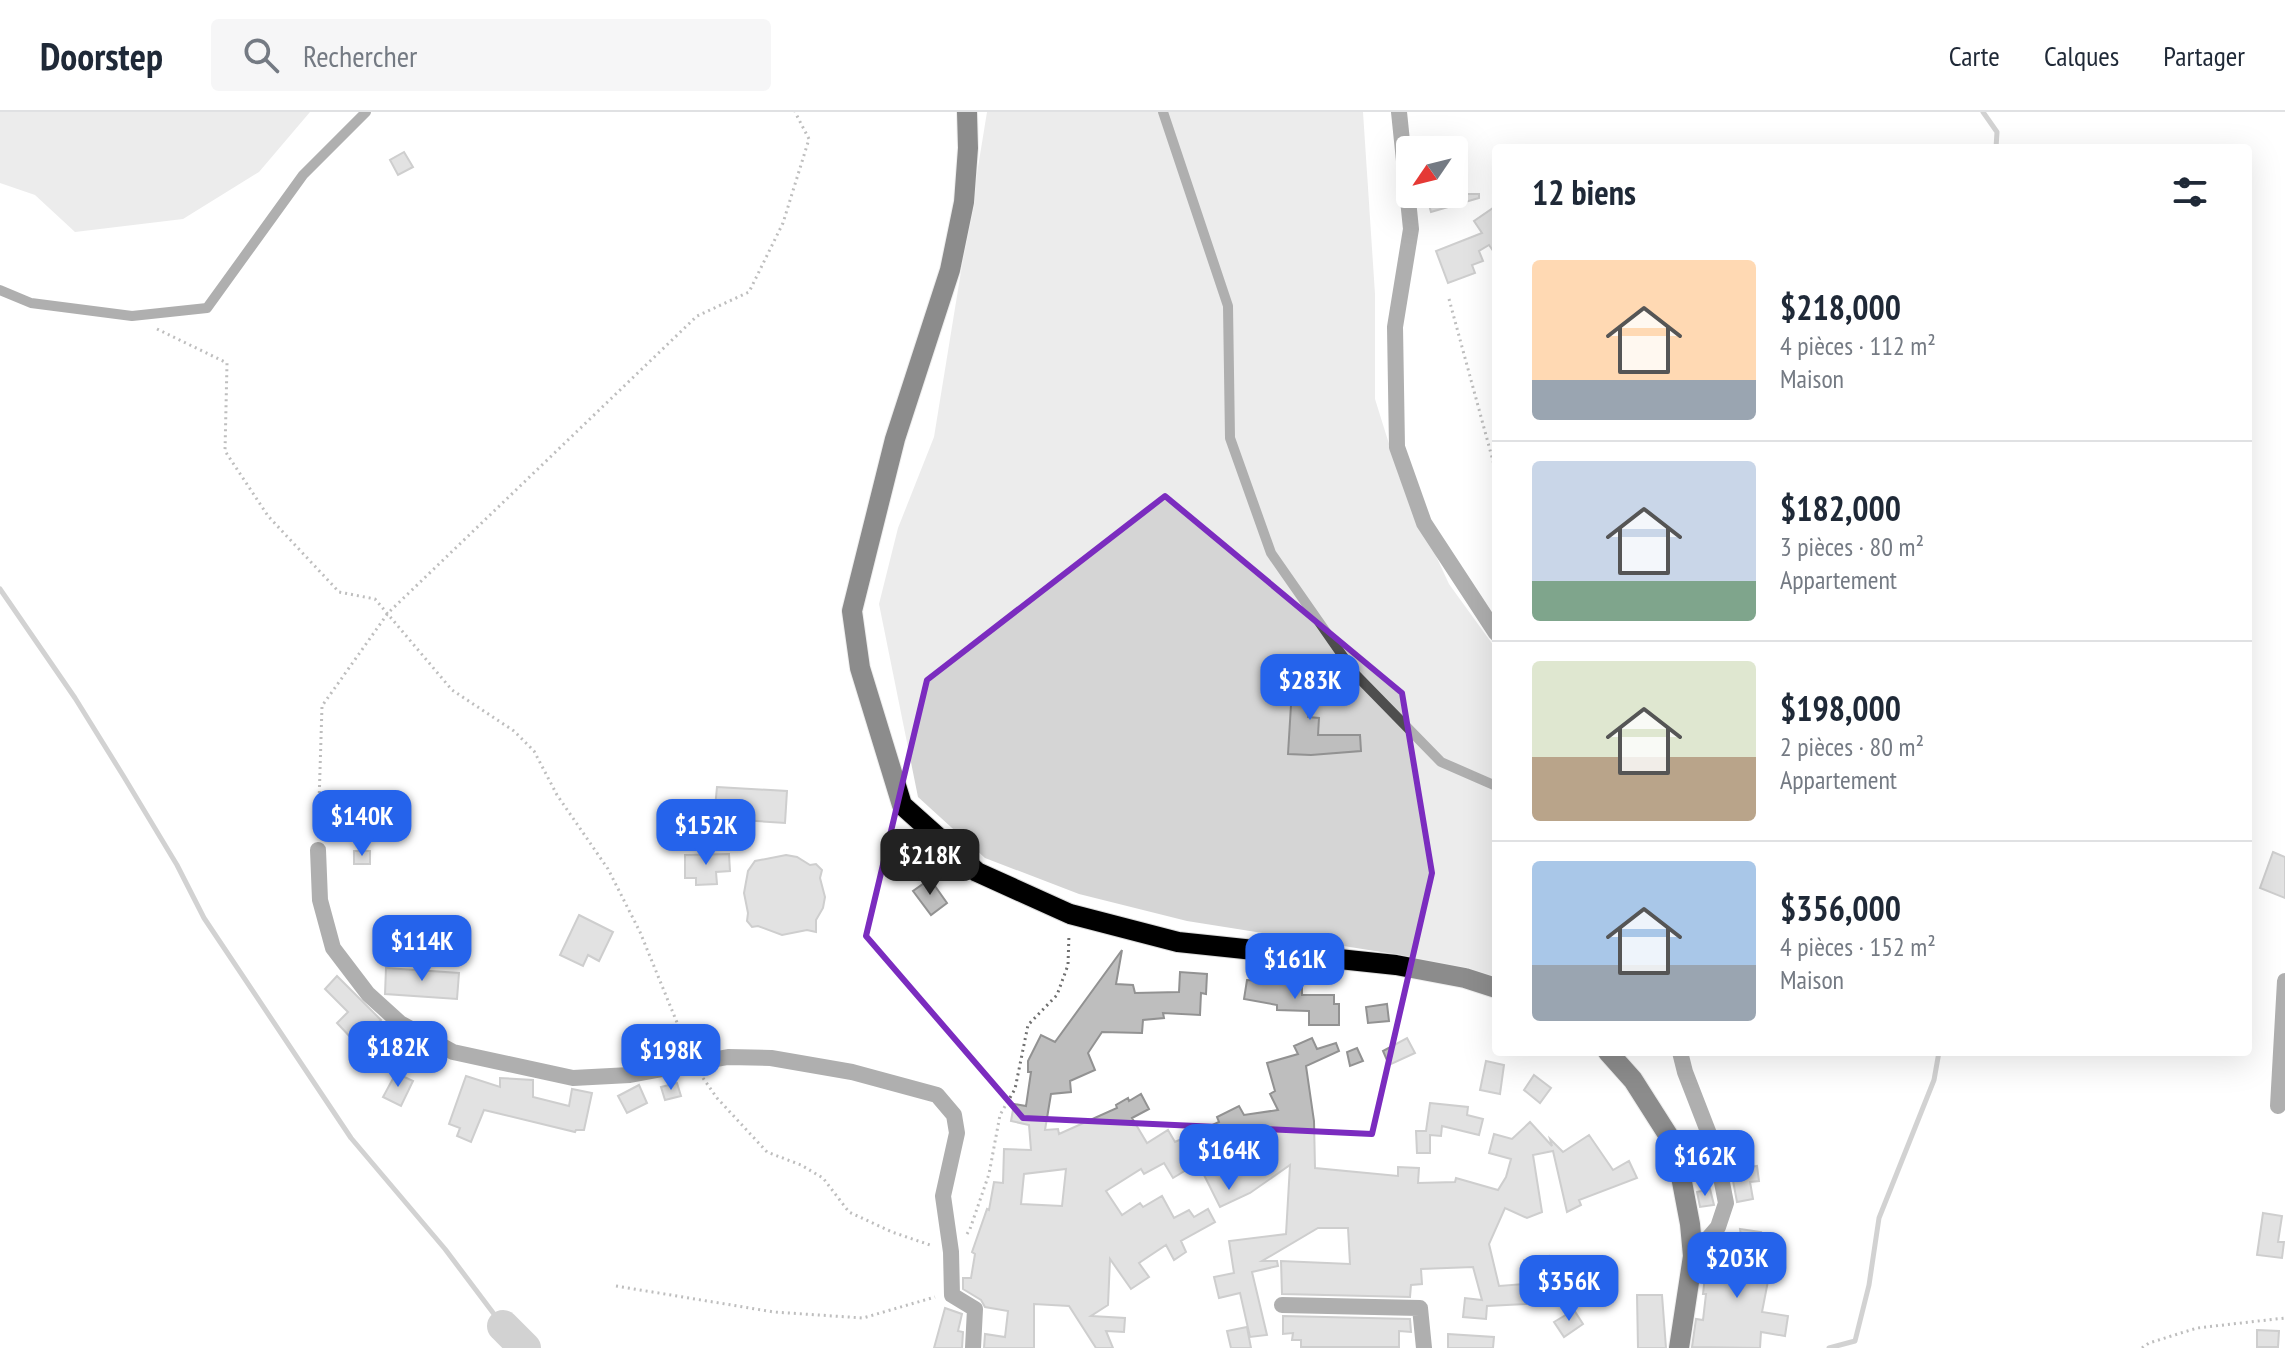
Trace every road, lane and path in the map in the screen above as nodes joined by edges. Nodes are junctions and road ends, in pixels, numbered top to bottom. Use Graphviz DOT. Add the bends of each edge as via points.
graph roads {
  1 [pos="366,112"];
  2 [pos="795,112"];
  3 [pos="967,112"];
  4 [pos="1163,112"];
  5 [pos="1399,112"];
  6 [pos="0,290"];
  7 [pos="1449,299"];
  8 [pos="132,316"];
  9 [pos="1492,457"];
  10 [pos="388,613"];
  11 [pos="1492,627"];
  12 [pos="1492,784"];
  13 [pos="318,850"];
  14 [pos="1070,914"];
  15 [pos="2285,981"];
  16 [pos="1492,987"];
  17 [pos="1612,1056"];
  18 [pos="1681,1056"];
  19 [pos="693,1062"];
  20 [pos="2278,1106"];
  21 [pos="951,1252"];
  22 [pos="1693,1256"];
  23 [pos="616,1286"];
  24 [pos="952,1295"];
  25 [pos="1282,1305"];
  26 [pos="2285,1318"];
  27 [pos="973,1348"];
  28 [pos="1424,1348"];
  29 [pos="1679,1348"];
  30 [pos="2142,1348"];
  1 -- 8 [label="lane" via="303,175 207,308"];
  2 -- 10 [label="path" via="809,139 783,223 749,292 697,316"];
  3 -- 14 [label="main road" via="964,202 950,270 895,439 852,611 860,668 902,805 977,872"];
  4 -- 12 [label="lane" via="1228,306 1230,438 1271,553 1366,686 1441,762"];
  5 -- 11 [label="street" via="1411,229 1395,327 1397,447 1424,523"];
  6 -- 8 [label="lane" via="31,303"];
  7 -- 9 [label="path"];
  8 -- 10 [label="path" via="227,363 225,451 268,516 339,592 375,599"];
  10 -- 13 [label="path" via="322,706"];
  10 -- 19 [label="path" via="452,690 514,731 534,751 608,869"];
  13 -- 19 [label="street" via="320,900 333,948 368,994 400,1023 453,1052 573,1078 630,1075"];
  14 -- 16 [label="main road" via="1178,942 1396,965"];
  14 -- 21 [label="path" via="1068,965 1057,995 1028,1025 1015,1089 1000,1115 989,1174 970,1229"];
  15 -- 20 [label="street"];
  17 -- 22 [label="main road" via="1668,1135 1679,1166"];
  18 -- 22 [label="street" via="1716,1152 1726,1203 1718,1227"];
  19 -- 21 [label="path" via="717,1098 767,1152 823,1178 849,1212"];
  19 -- 21 [label="street" via="771,1058 937,1095 954,1115 957,1133 943,1196"];
  21 -- 24 [label="street"];
  22 -- 29 [label="main road"];
  23 -- 24 [label="path" via="774,1312 863,1318"];
  24 -- 27 [label="street" via="975,1309"];
  25 -- 28 [label="street" via="1420,1308"];
  26 -- 30 [label="path" via="2197,1328"];
}
